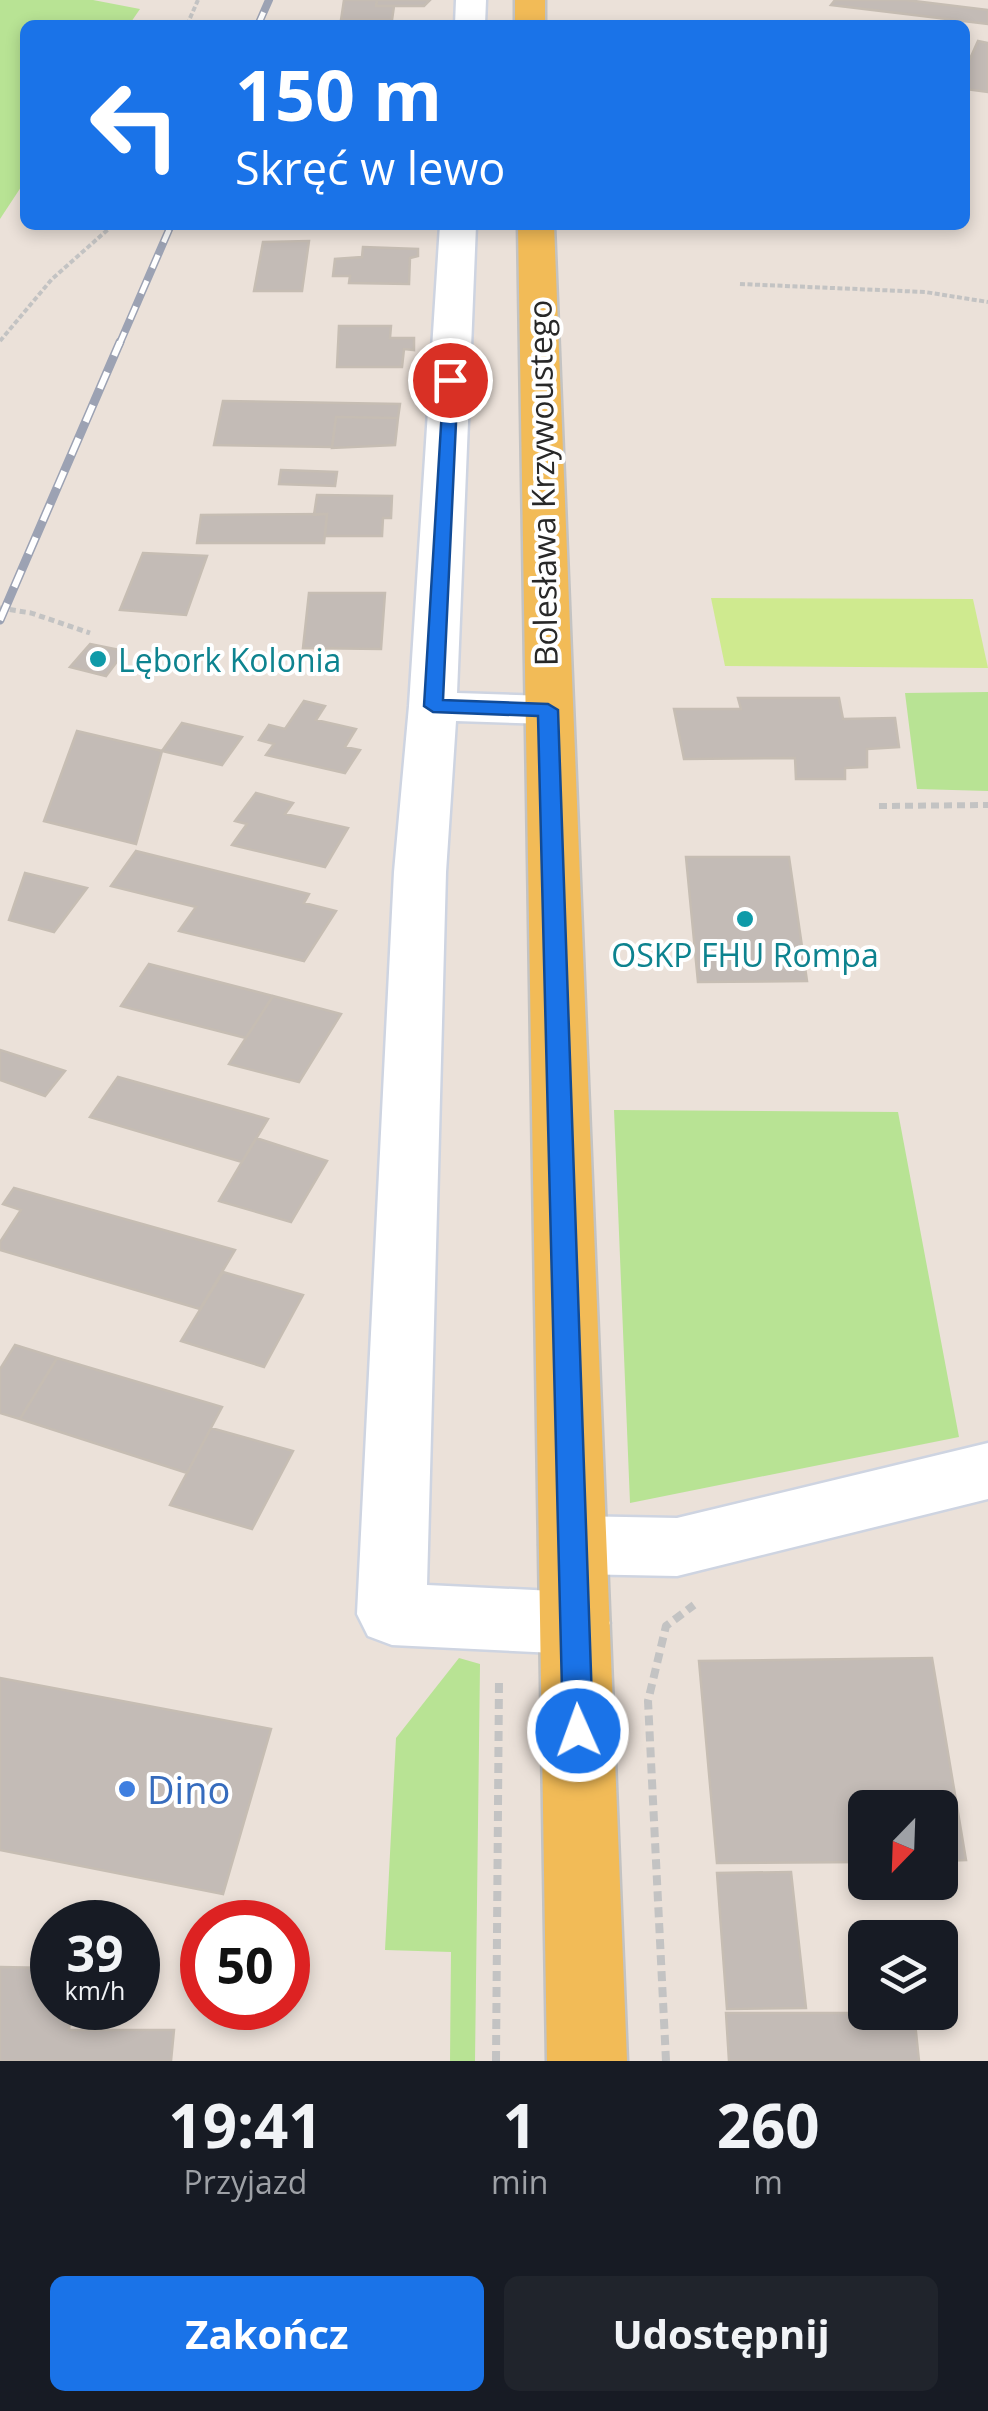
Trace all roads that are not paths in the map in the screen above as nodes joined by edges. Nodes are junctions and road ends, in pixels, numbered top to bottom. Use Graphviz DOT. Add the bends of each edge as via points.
graph roads {
  1 [pos="458,230"];
  2 [pos="536,230"];
  3 [pos="433,706"];
  4 [pos="548,710"];
  5 [pos="988,1471"];
  6 [pos="573,1545"];
  7 [pos="575,1623"];
  8 [pos="587,2061"];
  1 -- 3 [label="street"];
  2 -- 4 [label="main road, Bolesława Krzywoustego"];
  3 -- 4 [label="street"];
  3 -- 7 [label="street" via="420,872 392,1614"];
  4 -- 6 [label="main road, Bolesława Krzywoustego"];
  5 -- 6 [label="street" via="677,1547"];
  6 -- 7 [label="main road, Bolesława Krzywoustego"];
  7 -- 8 [label="main road, Bolesława Krzywoustego"];
}
